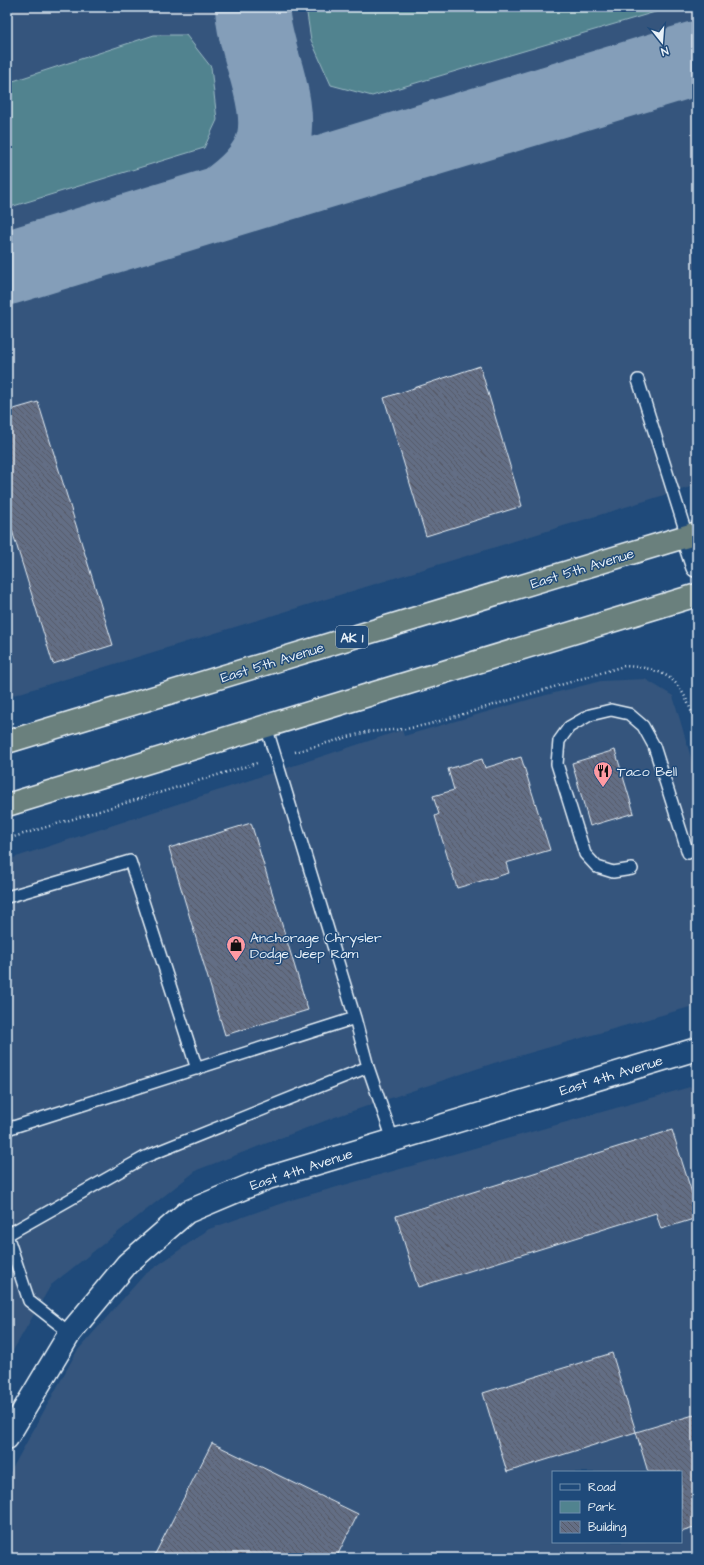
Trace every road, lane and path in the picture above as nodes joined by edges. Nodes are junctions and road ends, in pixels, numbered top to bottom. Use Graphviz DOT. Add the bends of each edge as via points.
graph roads {
  1 [pos="638,380"];
  2 [pos="692,534"];
  3 [pos="697,566"];
  4 [pos="697,595"];
  5 [pos="266,726"];
  6 [pos="697,728"];
  7 [pos="7,742"];
  8 [pos="275,758"];
  9 [pos="7,805"];
  10 [pos="7,839"];
  11 [pos="688,853"];
  12 [pos="632,869"];
  13 [pos="7,897"];
  14 [pos="354,1018"];
  15 [pos="697,1049"];
  16 [pos="368,1067"];
  17 [pos="197,1069"];
  18 [pos="7,1129"];
  19 [pos="393,1140"];
  20 [pos="7,1235"];
  21 [pos="70,1333"];
  22 [pos="7,1438"];
  1 -- 2 [label="lane"];
  2 -- 3 [label="street"];
  2 -- 7 [label="highway, East 5th Avenue / AK 1"];
  4 -- 5 [label="highway"];
  5 -- 8 [label="lane"];
  5 -- 9 [label="highway"];
  6 -- 8 [label="path" via="683,690 671,679 655,670 624,666 430,724 366,732"];
  8 -- 10 [label="path"];
  8 -- 14 [label="lane"];
  11 -- 12 [label="lane" via="654,746 643,726 629,714 611,710 590,714 569,727 559,741 557,764 585,854 597,867 613,872"];
  13 -- 17 [label="lane" via="130,861"];
  14 -- 16 [label="lane"];
  14 -- 17 [label="lane"];
  15 -- 19 [label="street, East 4th Avenue"];
  16 -- 19 [label="lane"];
  16 -- 20 [label="lane" via="145,1157"];
  17 -- 18 [label="lane"];
  19 -- 21 [label="street, East 4th Avenue" via="268,1178 187,1212 127,1264"];
  20 -- 21 [label="lane" via="29,1301"];
  21 -- 22 [label="street, East 4th Avenue"];
}
